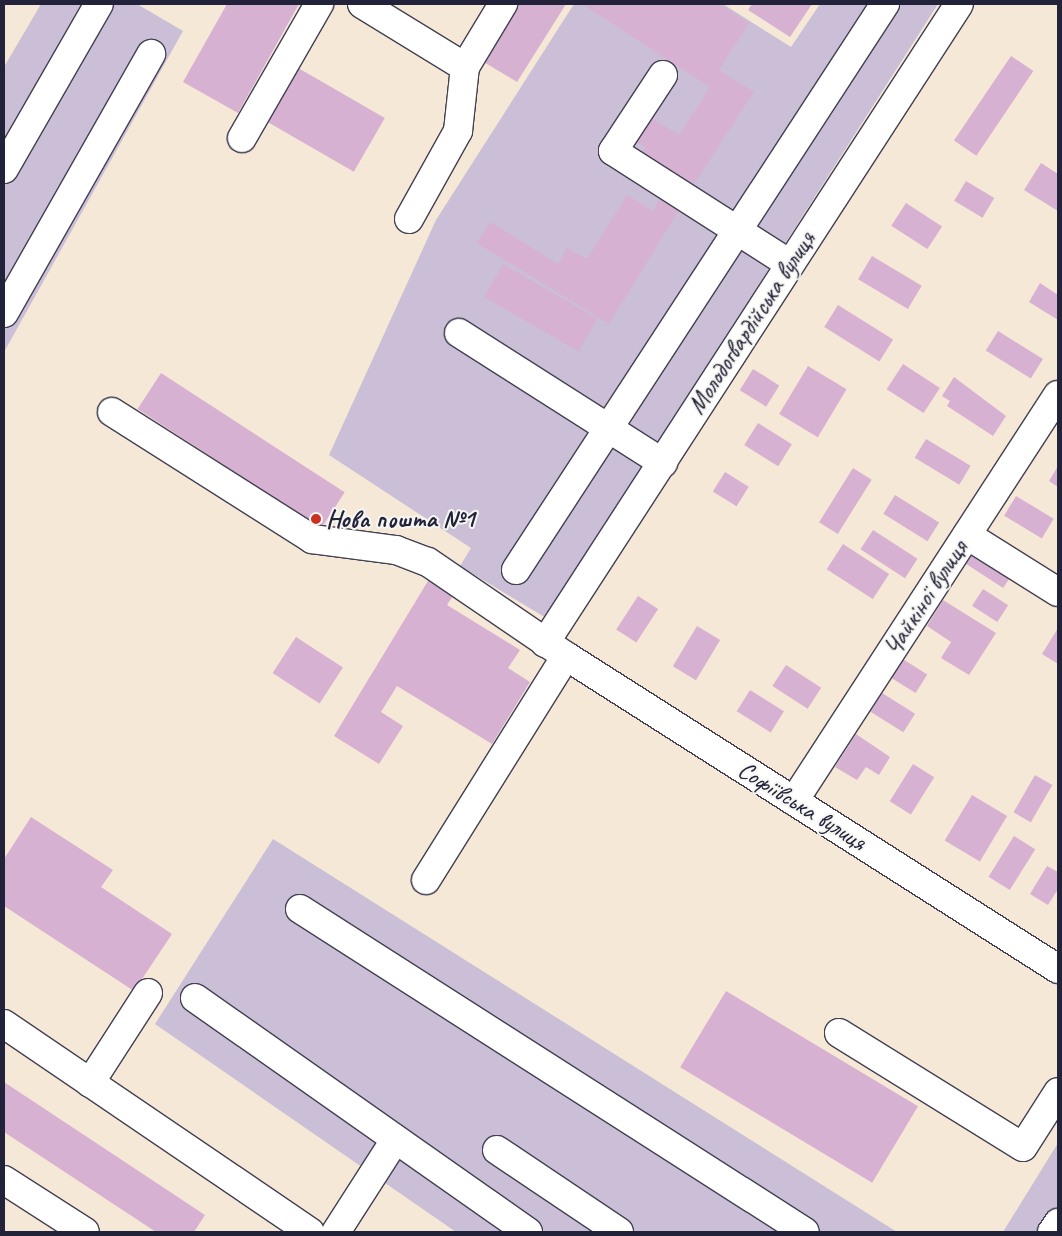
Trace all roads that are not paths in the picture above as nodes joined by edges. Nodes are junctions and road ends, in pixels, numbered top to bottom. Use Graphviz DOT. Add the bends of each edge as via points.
graph roads {
  1 [pos="99,4"];
  2 [pos="320,4"];
  3 [pos="362,4"];
  4 [pos="503,4"];
  5 [pos="885,4"];
  6 [pos="959,4"];
  7 [pos="152,54"];
  8 [pos="465,67"];
  9 [pos="663,75"];
  10 [pos="242,138"];
  11 [pos="4,169"];
  12 [pos="409,219"];
  13 [pos="738,230"];
  14 [pos="790,264"];
  15 [pos="4,313"];
  16 [pos="459,333"];
  17 [pos="1058,395"];
  18 [pos="112,412"];
  19 [pos="608,428"];
  20 [pos="663,463"];
  21 [pos="967,535"];
  22 [pos="516,570"];
  23 [pos="1058,592"];
  24 [pos="555,650"];
  25 [pos="794,801"];
  26 [pos="426,880"];
  27 [pos="300,909"];
  28 [pos="1058,969"];
  29 [pos="148,993"];
  30 [pos="195,998"];
  31 [pos="4,1024"];
  32 [pos="839,1033"];
  33 [pos="90,1083"];
  34 [pos="1058,1092"];
  35 [pos="395,1140"];
  36 [pos="497,1150"];
  37 [pos="4,1180"];
  38 [pos="1058,1223"];
  39 [pos="85,1232"];
  40 [pos="310,1232"];
  41 [pos="336,1232"];
  42 [pos="528,1232"];
  43 [pos="619,1232"];
  44 [pos="804,1232"];
  45 [pos="1052,1232"];
  1 -- 11 [label="street"];
  2 -- 10 [label="street"];
  3 -- 8 [label="street"];
  4 -- 8 [label="street"];
  5 -- 13 [label="street"];
  6 -- 14 [label="street, Молодогвардійська вулиця"];
  7 -- 15 [label="street"];
  8 -- 12 [label="street" via="458,131"];
  9 -- 13 [label="street" via="613,151"];
  13 -- 14 [label="street"];
  13 -- 19 [label="street"];
  14 -- 20 [label="street, Молодогвардійська вулиця"];
  16 -- 19 [label="street"];
  17 -- 21 [label="street, Чайкіної вулиця"];
  18 -- 24 [label="street, Софіївська вулиця" via="312,539 396,550 428,562"];
  19 -- 20 [label="street"];
  19 -- 22 [label="street"];
  20 -- 24 [label="street, Молодогвардійська вулиця"];
  21 -- 23 [label="street"];
  21 -- 25 [label="street, Чайкіної вулиця"];
  24 -- 25 [label="street, Софіївська вулиця"];
  24 -- 26 [label="street, Молодогвардійська вулиця"];
  25 -- 28 [label="street, Софіївська вулиця"];
  27 -- 44 [label="street"];
  29 -- 33 [label="street"];
  30 -- 35 [label="street"];
  31 -- 33 [label="street"];
  32 -- 34 [label="street" via="1024,1148"];
  33 -- 40 [label="street"];
  35 -- 41 [label="street"];
  35 -- 42 [label="street"];
  36 -- 43 [label="street"];
  37 -- 39 [label="street"];
  38 -- 45 [label="street"];
}
